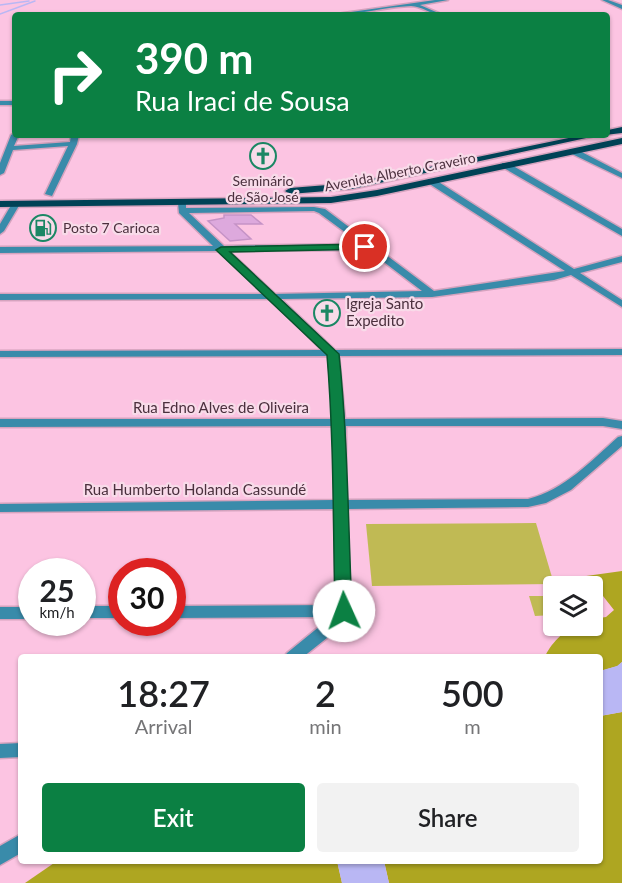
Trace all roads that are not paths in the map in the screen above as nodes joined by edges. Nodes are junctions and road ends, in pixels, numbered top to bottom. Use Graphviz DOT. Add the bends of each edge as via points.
graph roads {
  1 [pos="446,0"];
  2 [pos="604,0"];
  3 [pos="413,4"];
  4 [pos="622,7"];
  5 [pos="355,12"];
  6 [pos="433,12"];
  7 [pos="14,138"];
  8 [pos="74,138"];
  9 [pos="581,138"];
  10 [pos="622,141"];
  11 [pos="73,144"];
  12 [pos="10,148"];
  13 [pos="573,151"];
  14 [pos="506,165"];
  15 [pos="0,173"];
  16 [pos="622,176"];
  17 [pos="431,181"];
  18 [pos="0,194"];
  19 [pos="49,194"];
  20 [pos="183,202"];
  21 [pos="0,204"];
  22 [pos="16,204"];
  23 [pos="0,231"];
  24 [pos="622,233"];
  25 [pos="371,247"];
  26 [pos="0,250"];
  27 [pos="221,250"];
  28 [pos="622,259"];
  29 [pos="571,273"];
  30 [pos="432,294"];
  31 [pos="0,297"];
  32 [pos="272,297"];
  33 [pos="622,304"];
  34 [pos="622,352"];
  35 [pos="0,354"];
  36 [pos="333,354"];
  37 [pos="0,423"];
  38 [pos="340,423"];
  39 [pos="622,425"];
  40 [pos="622,440"];
  41 [pos="339,506"];
  42 [pos="0,508"];
  43 [pos="344,611"];
  44 [pos="186,612"];
  45 [pos="0,613"];
  46 [pos="18,613"];
  47 [pos="296,654"];
  48 [pos="18,750"];
  49 [pos="0,751"];
  50 [pos="18,845"];
  51 [pos="0,856"];
  1 -- 3 [label="street"];
  2 -- 4 [label="street"];
  3 -- 5 [label="street"];
  3 -- 6 [label="street"];
  7 -- 12 [label="street"];
  8 -- 11 [label="street"];
  9 -- 20 [label="main road, Avenida Alberto Craveiro" via="335,188"];
  10 -- 13 [label="main road, Avenida Alberto Craveiro"];
  11 -- 12 [label="street"];
  11 -- 19 [label="street"];
  12 -- 15 [label="street"];
  13 -- 14 [label="main road, Avenida Alberto Craveiro"];
  13 -- 16 [label="street"];
  14 -- 17 [label="main road, Avenida Alberto Craveiro"];
  14 -- 24 [label="street"];
  17 -- 20 [label="main road, Avenida Alberto Craveiro" via="317,201"];
  17 -- 29 [label="street"];
  18 -- 19 [label="main road, Avenida Alberto Craveiro"];
  19 -- 20 [label="main road, Avenida Alberto Craveiro"];
  20 -- 22 [label="main road, Avenida Alberto Craveiro"];
  20 -- 25 [label="street" via="314,209"];
  20 -- 27 [label="street"];
  21 -- 22 [label="main road, Avenida Alberto Craveiro"];
  22 -- 23 [label="street"];
  25 -- 27 [label="street"];
  25 -- 30 [label="street"];
  26 -- 27 [label="street"];
  27 -- 32 [label="street"];
  28 -- 29 [label="street"];
  29 -- 30 [label="street"];
  29 -- 33 [label="street"];
  30 -- 32 [label="street"];
  31 -- 32 [label="street"];
  32 -- 36 [label="street"];
  34 -- 36 [label="street"];
  35 -- 36 [label="street"];
  36 -- 38 [label="street"];
  37 -- 38 [label="street, Rua Edno Alves de Oliveira"];
  38 -- 39 [label="street, Rua Edno Alves de Oliveira"];
  38 -- 41 [label="street"];
  40 -- 41 [label="street, Rua Humberto Holanda Cassundé" via="566,488 540,501"];
  41 -- 42 [label="street, Rua Humberto Holanda Cassundé"];
  41 -- 43 [label="street"];
  43 -- 44 [label="street"];
  43 -- 47 [label="street" via="332,626"];
  45 -- 46 [label="street"];
  48 -- 49 [label="street"];
  50 -- 51 [label="street"];
}
